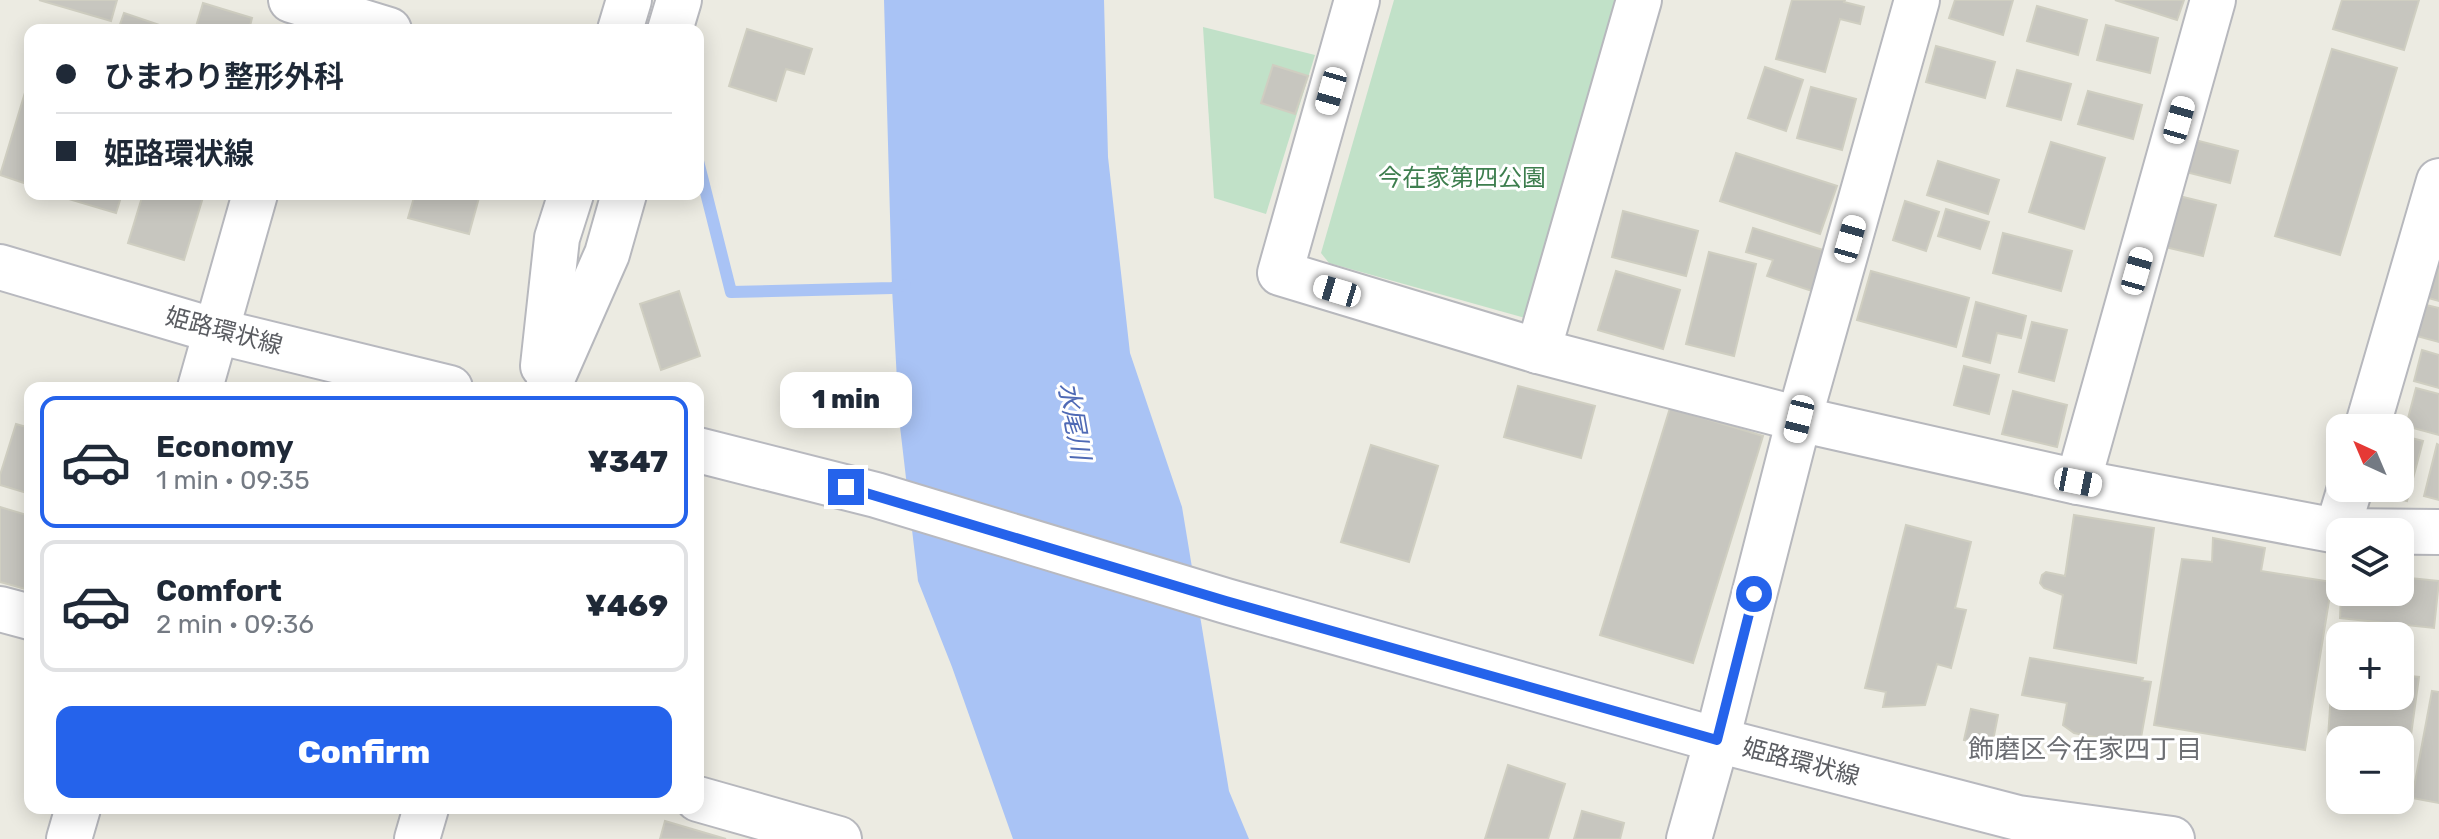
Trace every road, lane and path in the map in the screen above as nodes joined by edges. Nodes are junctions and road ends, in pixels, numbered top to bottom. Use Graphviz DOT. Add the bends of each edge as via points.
graph roads {
  1 [pos="629,0"];
  2 [pos="679,0"];
  3 [pos="1357,0"];
  4 [pos="1639,0"];
  5 [pos="1917,0"];
  6 [pos="2213,0"];
  7 [pos="302,9"];
  8 [pos="364,24"];
  9 [pos="622,24"];
  10 [pos="672,24"];
  11 [pos="2439,181"];
  12 [pos="253,200"];
  13 [pos="569,200"];
  14 [pos="622,200"];
  15 [pos="0,267"];
  16 [pos="216,331"];
  17 [pos="1538,351"];
  18 [pos="202,382"];
  19 [pos="425,382"];
  20 [pos="542,382"];
  21 [pos="551,382"];
  22 [pos="2371,414"];
  23 [pos="1799,419"];
  24 [pos="704,452"];
  25 [pos="2078,482"];
  26 [pos="2326,529"];
  27 [pos="2414,532"];
  28 [pos="2439,532"];
  29 [pos="0,609"];
  30 [pos="24,615"];
  31 [pos="1717,740"];
  32 [pos="704,801"];
  33 [pos="76,814"];
  34 [pos="424,814"];
  35 [pos="832,838"];
  36 [pos="69,839"];
  37 [pos="417,839"];
  38 [pos="1689,839"];
  39 [pos="2172,839"];
  1 -- 9 [label="street"];
  2 -- 10 [label="street"];
  3 -- 17 [label="street" via="1280,273"];
  4 -- 17 [label="street"];
  5 -- 23 [label="street"];
  6 -- 25 [label="street"];
  7 -- 8 [label="street"];
  11 -- 22 [label="street"];
  12 -- 16 [label="street"];
  13 -- 20 [label="street" via="557,238"];
  14 -- 21 [label="street" via="607,254"];
  15 -- 16 [label="street, 姫路環状線"];
  16 -- 18 [label="street"];
  16 -- 19 [label="street, 姫路環状線"];
  17 -- 23 [label="street"];
  23 -- 25 [label="street"];
  23 -- 31 [label="street"];
  24 -- 31 [label="street, 姫路環状線" via="876,495"];
  25 -- 26 [label="street"];
  27 -- 28 [label="street"];
  29 -- 30 [label="street"];
  31 -- 38 [label="street"];
  31 -- 39 [label="street, 姫路環状線" via="2018,818"];
  32 -- 35 [label="street"];
  33 -- 36 [label="street"];
  34 -- 37 [label="street"];
}
